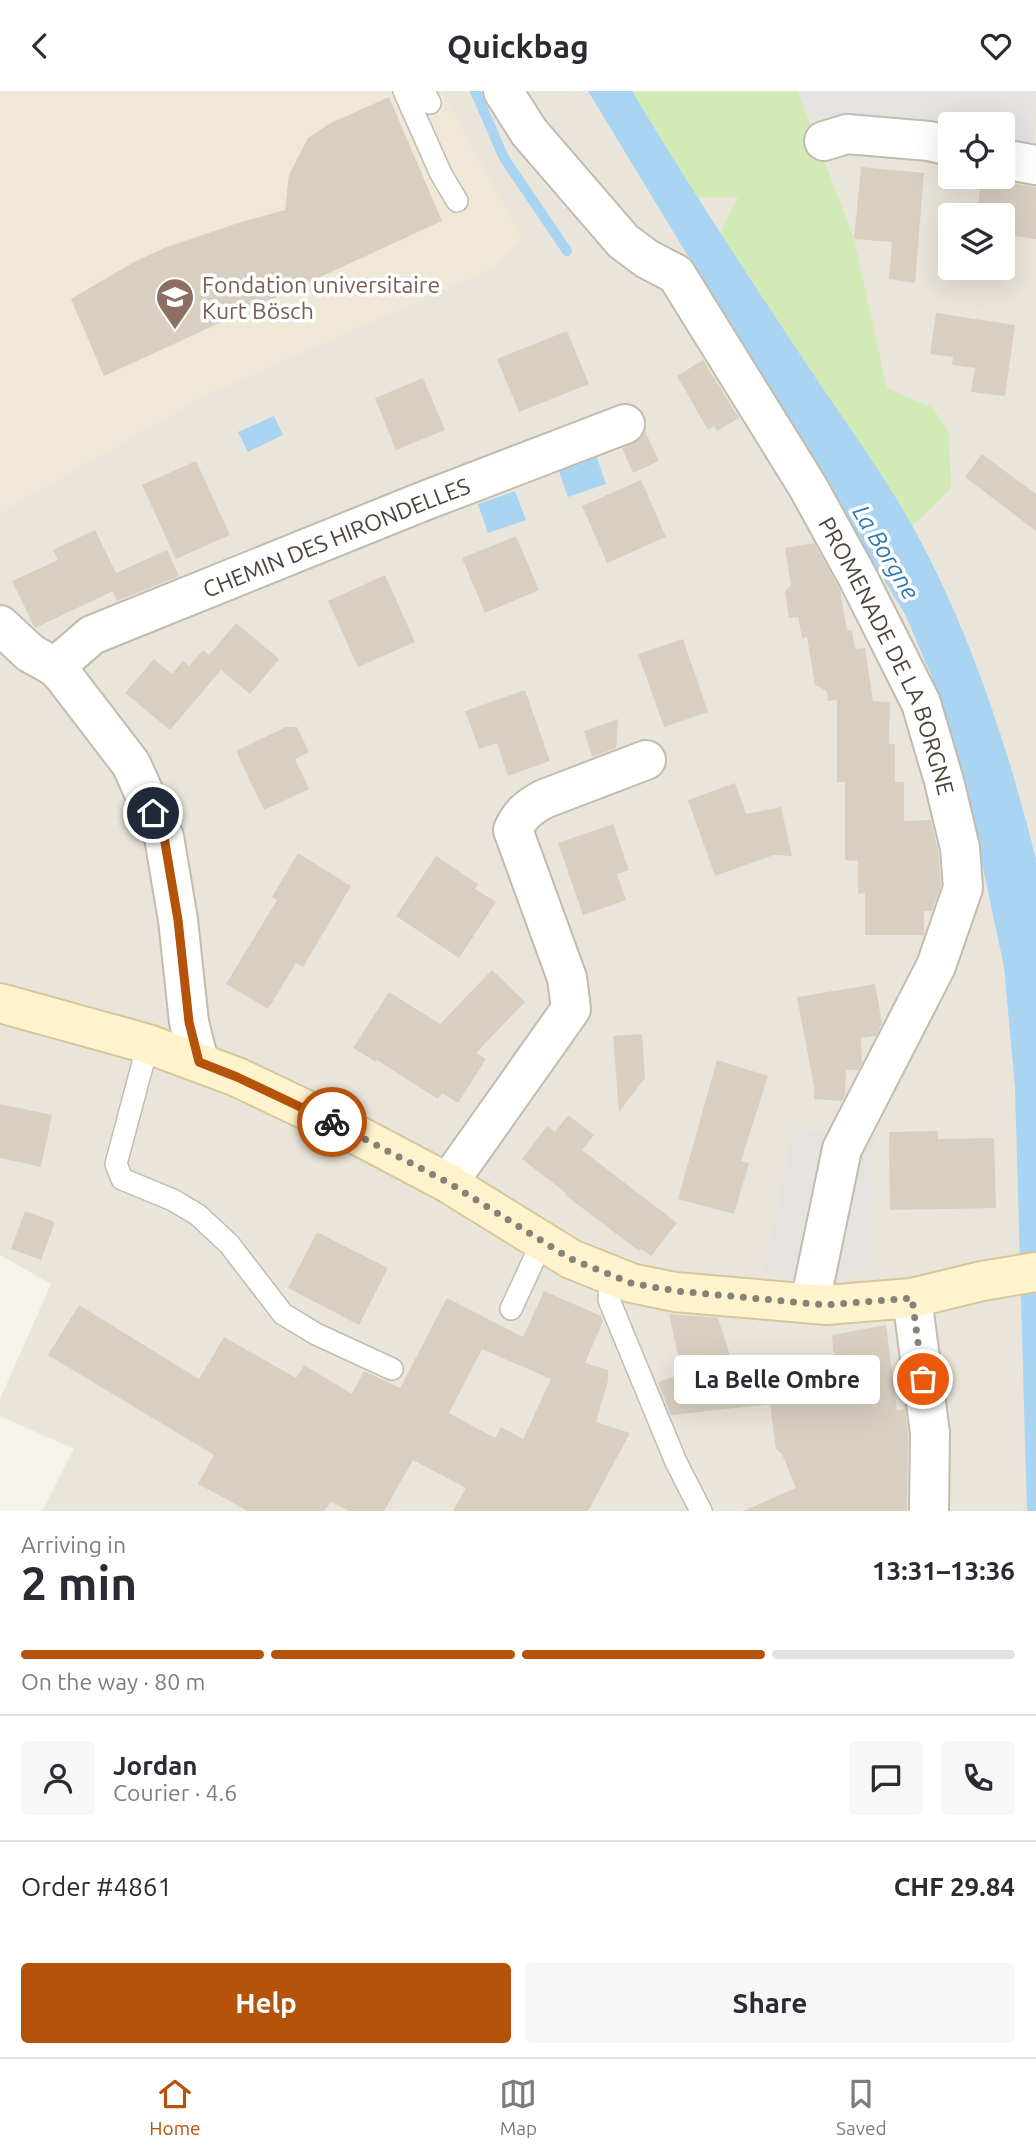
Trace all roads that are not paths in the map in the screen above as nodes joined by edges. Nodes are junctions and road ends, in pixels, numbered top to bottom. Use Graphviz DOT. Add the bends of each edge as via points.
graph roads {
  1 [pos="404,91"];
  2 [pos="503,91"];
  3 [pos="824,142"];
  4 [pos="938,143"];
  5 [pos="1015,161"];
  6 [pos="1036,165"];
  7 [pos="457,201"];
  8 [pos="625,423"];
  9 [pos="0,625"];
  10 [pos="55,667"];
  11 [pos="646,760"];
  12 [pos="0,1003"];
  13 [pos="148,1044"];
  14 [pos="199,1062"];
  15 [pos="449,1183"];
  16 [pos="542,1243"];
  17 [pos="1036,1272"];
  18 [pos="610,1276"];
  19 [pos="912,1298"];
  20 [pos="810,1303"];
  21 [pos="512,1308"];
  22 [pos="392,1369"];
  23 [pos="701,1511"];
  24 [pos="929,1511"];
  1 -- 7 [label="lane" via="440,174"];
  2 -- 20 [label="street, PROMENADE DE LA BORGNE" via="529,132 623,241 676,274 808,487 857,576 921,703 944,781 960,848 962,888 936,966 842,1149"];
  3 -- 4 [label="street" via="848,134"];
  5 -- 6 [label="street"];
  8 -- 10 [label="street, CHEMIN DES HIRONDELLES" via="92,635"];
  9 -- 10 [label="street" via="30,653"];
  10 -- 14 [label="street" via="131,764 164,837 189,1022"];
  11 -- 15 [label="street" via="544,799 529,808 513,829 567,978 571,1009"];
  12 -- 13 [label="street"];
  13 -- 14 [label="street"];
  13 -- 22 [label="lane" via="116,1164 121,1178 198,1215 229,1244 283,1314"];
  14 -- 15 [label="street" via="340,1126"];
  15 -- 16 [label="street"];
  16 -- 18 [label="street"];
  16 -- 21 [label="lane"];
  17 -- 19 [label="street"];
  18 -- 20 [label="street" via="676,1291"];
  18 -- 23 [label="lane" via="609,1300"];
  19 -- 20 [label="street"];
  19 -- 24 [label="street" via="930,1433"];
}
